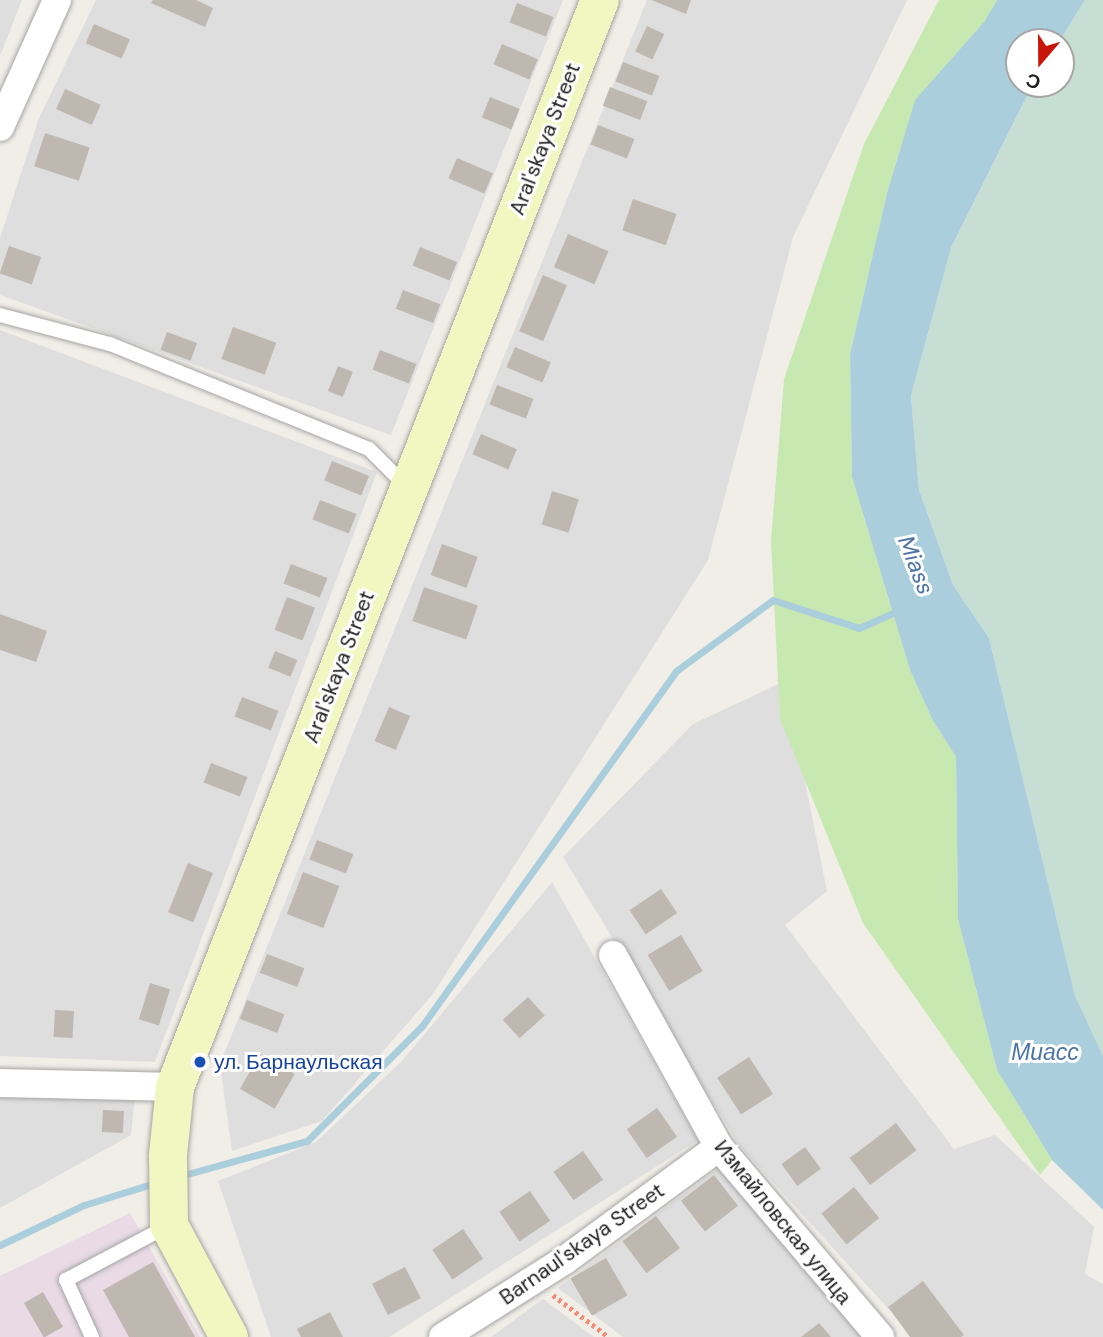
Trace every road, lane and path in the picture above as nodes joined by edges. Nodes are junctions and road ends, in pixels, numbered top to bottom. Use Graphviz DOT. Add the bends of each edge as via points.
graph roads {
  1 [pos="57,0"];
  2 [pos="600,0"];
  3 [pos="0,127"];
  4 [pos="0,315"];
  5 [pos="409,489"];
  6 [pos="613,955"];
  7 [pos="0,1083"];
  8 [pos="175,1087"];
  9 [pos="719,1147"];
  10 [pos="168,1216"];
  11 [pos="533,1280"];
  12 [pos="92,1337"];
  13 [pos="229,1337"];
  14 [pos="443,1337"];
  15 [pos="609,1337"];
  16 [pos="880,1337"];
  1 -- 3 [label="street"];
  2 -- 5 [label="street, Aral'skaya Street"];
  4 -- 5 [label="lane" via="110,344 369,449"];
  5 -- 8 [label="street, Aral'skaya Street"];
  6 -- 9 [label="street, Измайловская улица"];
  7 -- 8 [label="street"];
  8 -- 10 [label="street, Aral'skaya Street"];
  9 -- 11 [label="street, Barnaul'skaya Street"];
  9 -- 16 [label="street, Измайловская улица"];
  10 -- 12 [label="lane" via="66,1280"];
  10 -- 13 [label="street, Aral'skaya Street"];
  11 -- 14 [label="street, Barnaul'skaya Street"];
  11 -- 15 [label="path"];
}
